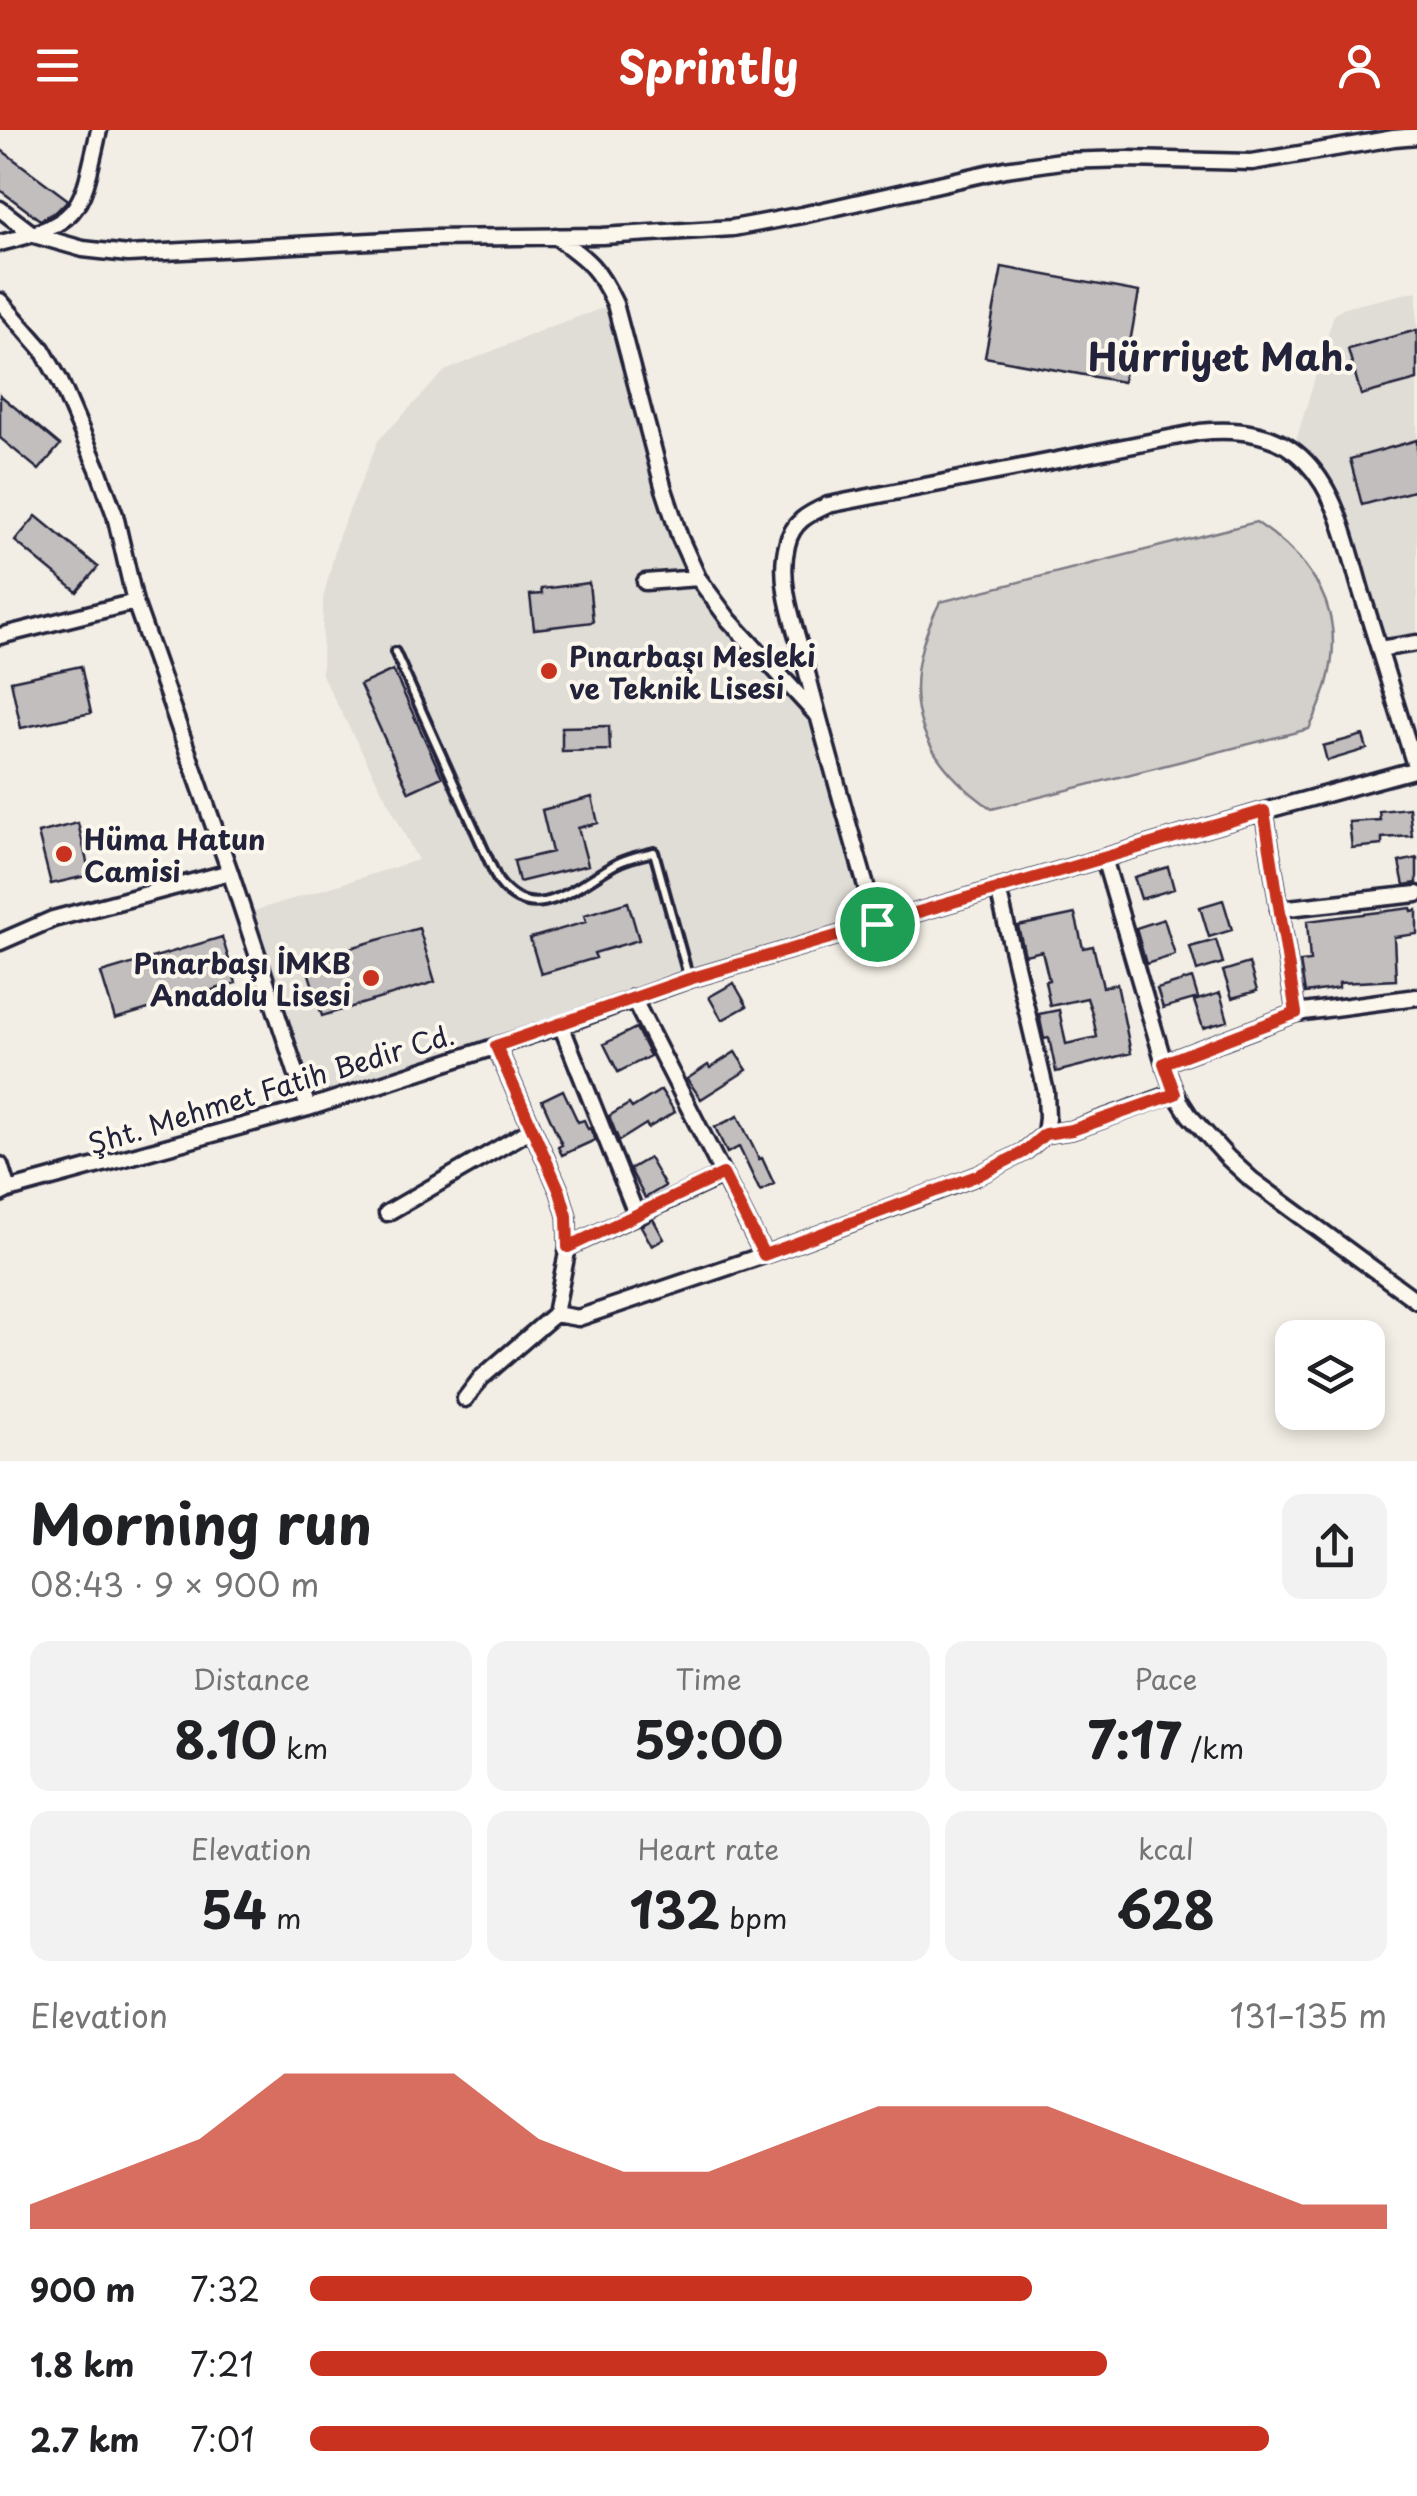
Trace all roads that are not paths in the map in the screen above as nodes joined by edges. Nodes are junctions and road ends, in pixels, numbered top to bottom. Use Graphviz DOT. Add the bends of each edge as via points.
graph roads {
  1 [pos="99,130"];
  2 [pos="1417,136"];
  3 [pos="0,209"];
  4 [pos="34,235"];
  5 [pos="554,236"];
  6 [pos="0,242"];
  7 [pos="0,300"];
  8 [pos="698,578"];
  9 [pos="644,582"];
  10 [pos="136,602"];
  11 [pos="0,618"];
  12 [pos="2,636"];
  13 [pos="1417,644"];
  14 [pos="1379,649"];
  15 [pos="396,652"];
  16 [pos="818,716"];
  17 [pos="1416,769"];
  18 [pos="1264,811"];
  19 [pos="1104,858"];
  20 [pos="230,872"];
  21 [pos="998,889"];
  22 [pos="1417,894"];
  23 [pos="1279,909"];
  24 [pos="877,924"];
  25 [pos="0,942"];
  26 [pos="689,979"];
  27 [pos="633,998"];
  28 [pos="1417,998"];
  29 [pos="1296,1013"];
  30 [pos="560,1025"];
  31 [pos="496,1046"];
  32 [pos="1164,1063"];
  33 [pos="1175,1094"];
  34 [pos="308,1108"];
  35 [pos="532,1128"];
  36 [pos="1045,1134"];
  37 [pos="0,1165"];
  38 [pos="723,1174"];
  39 [pos="4,1192"];
  40 [pos="388,1213"];
  41 [pos="637,1216"];
  42 [pos="568,1247"];
  43 [pos="764,1255"];
  44 [pos="1417,1301"];
  45 [pos="555,1314"];
  46 [pos="465,1399"];
  1 -- 4 [label="street" via="76,208"];
  2 -- 5 [label="street" via="1252,162 1060,161 734,228"];
  3 -- 4 [label="street"];
  4 -- 5 [label="street" via="128,254"];
  4 -- 6 [label="street"];
  5 -- 8 [label="street" via="586,258 615,304 663,486"];
  7 -- 10 [label="street" via="42,348 60,382 115,515"];
  8 -- 9 [label="street"];
  8 -- 16 [label="street"];
  10 -- 12 [label="street"];
  10 -- 20 [label="street"];
  11 -- 12 [label="street"];
  13 -- 14 [label="street"];
  14 -- 16 [label="street" via="1336,513 1308,463 1272,439 1200,432 804,515 791,532 784,571"];
  14 -- 17 [label="street"];
  15 -- 26 [label="lane" via="506,892 522,902 551,900 628,858 654,852"];
  16 -- 24 [label="street"];
  17 -- 18 [label="street, Şht. Mehmet Fatih Bedir Cd."];
  18 -- 19 [label="street, Şht. Mehmet Fatih Bedir Cd."];
  18 -- 23 [label="street"];
  19 -- 21 [label="street, Şht. Mehmet Fatih Bedir Cd."];
  19 -- 32 [label="street"];
  20 -- 25 [label="street" via="53,919"];
  20 -- 34 [label="street"];
  21 -- 24 [label="street, Şht. Mehmet Fatih Bedir Cd."];
  21 -- 36 [label="street" via="1046,1092"];
  22 -- 23 [label="street"];
  23 -- 29 [label="street"];
  24 -- 26 [label="street, Şht. Mehmet Fatih Bedir Cd."];
  26 -- 27 [label="street, Şht. Mehmet Fatih Bedir Cd."];
  27 -- 30 [label="street, Şht. Mehmet Fatih Bedir Cd."];
  27 -- 38 [label="street"];
  28 -- 29 [label="street"];
  29 -- 32 [label="street"];
  30 -- 31 [label="street, Şht. Mehmet Fatih Bedir Cd."];
  30 -- 41 [label="street"];
  31 -- 34 [label="street, Şht. Mehmet Fatih Bedir Cd."];
  31 -- 35 [label="street"];
  32 -- 33 [label="street"];
  33 -- 36 [label="street"];
  33 -- 44 [label="street" via="1204,1134 1252,1180"];
  34 -- 39 [label="street, Şht. Mehmet Fatih Bedir Cd."];
  35 -- 40 [label="street"];
  35 -- 42 [label="street" via="560,1192"];
  36 -- 43 [label="street" via="979,1175"];
  37 -- 39 [label="street"];
  38 -- 41 [label="street"];
  38 -- 43 [label="street"];
  41 -- 42 [label="street"];
  42 -- 45 [label="street"];
  43 -- 45 [label="street" via="578,1318"];
  45 -- 46 [label="street"];
}
